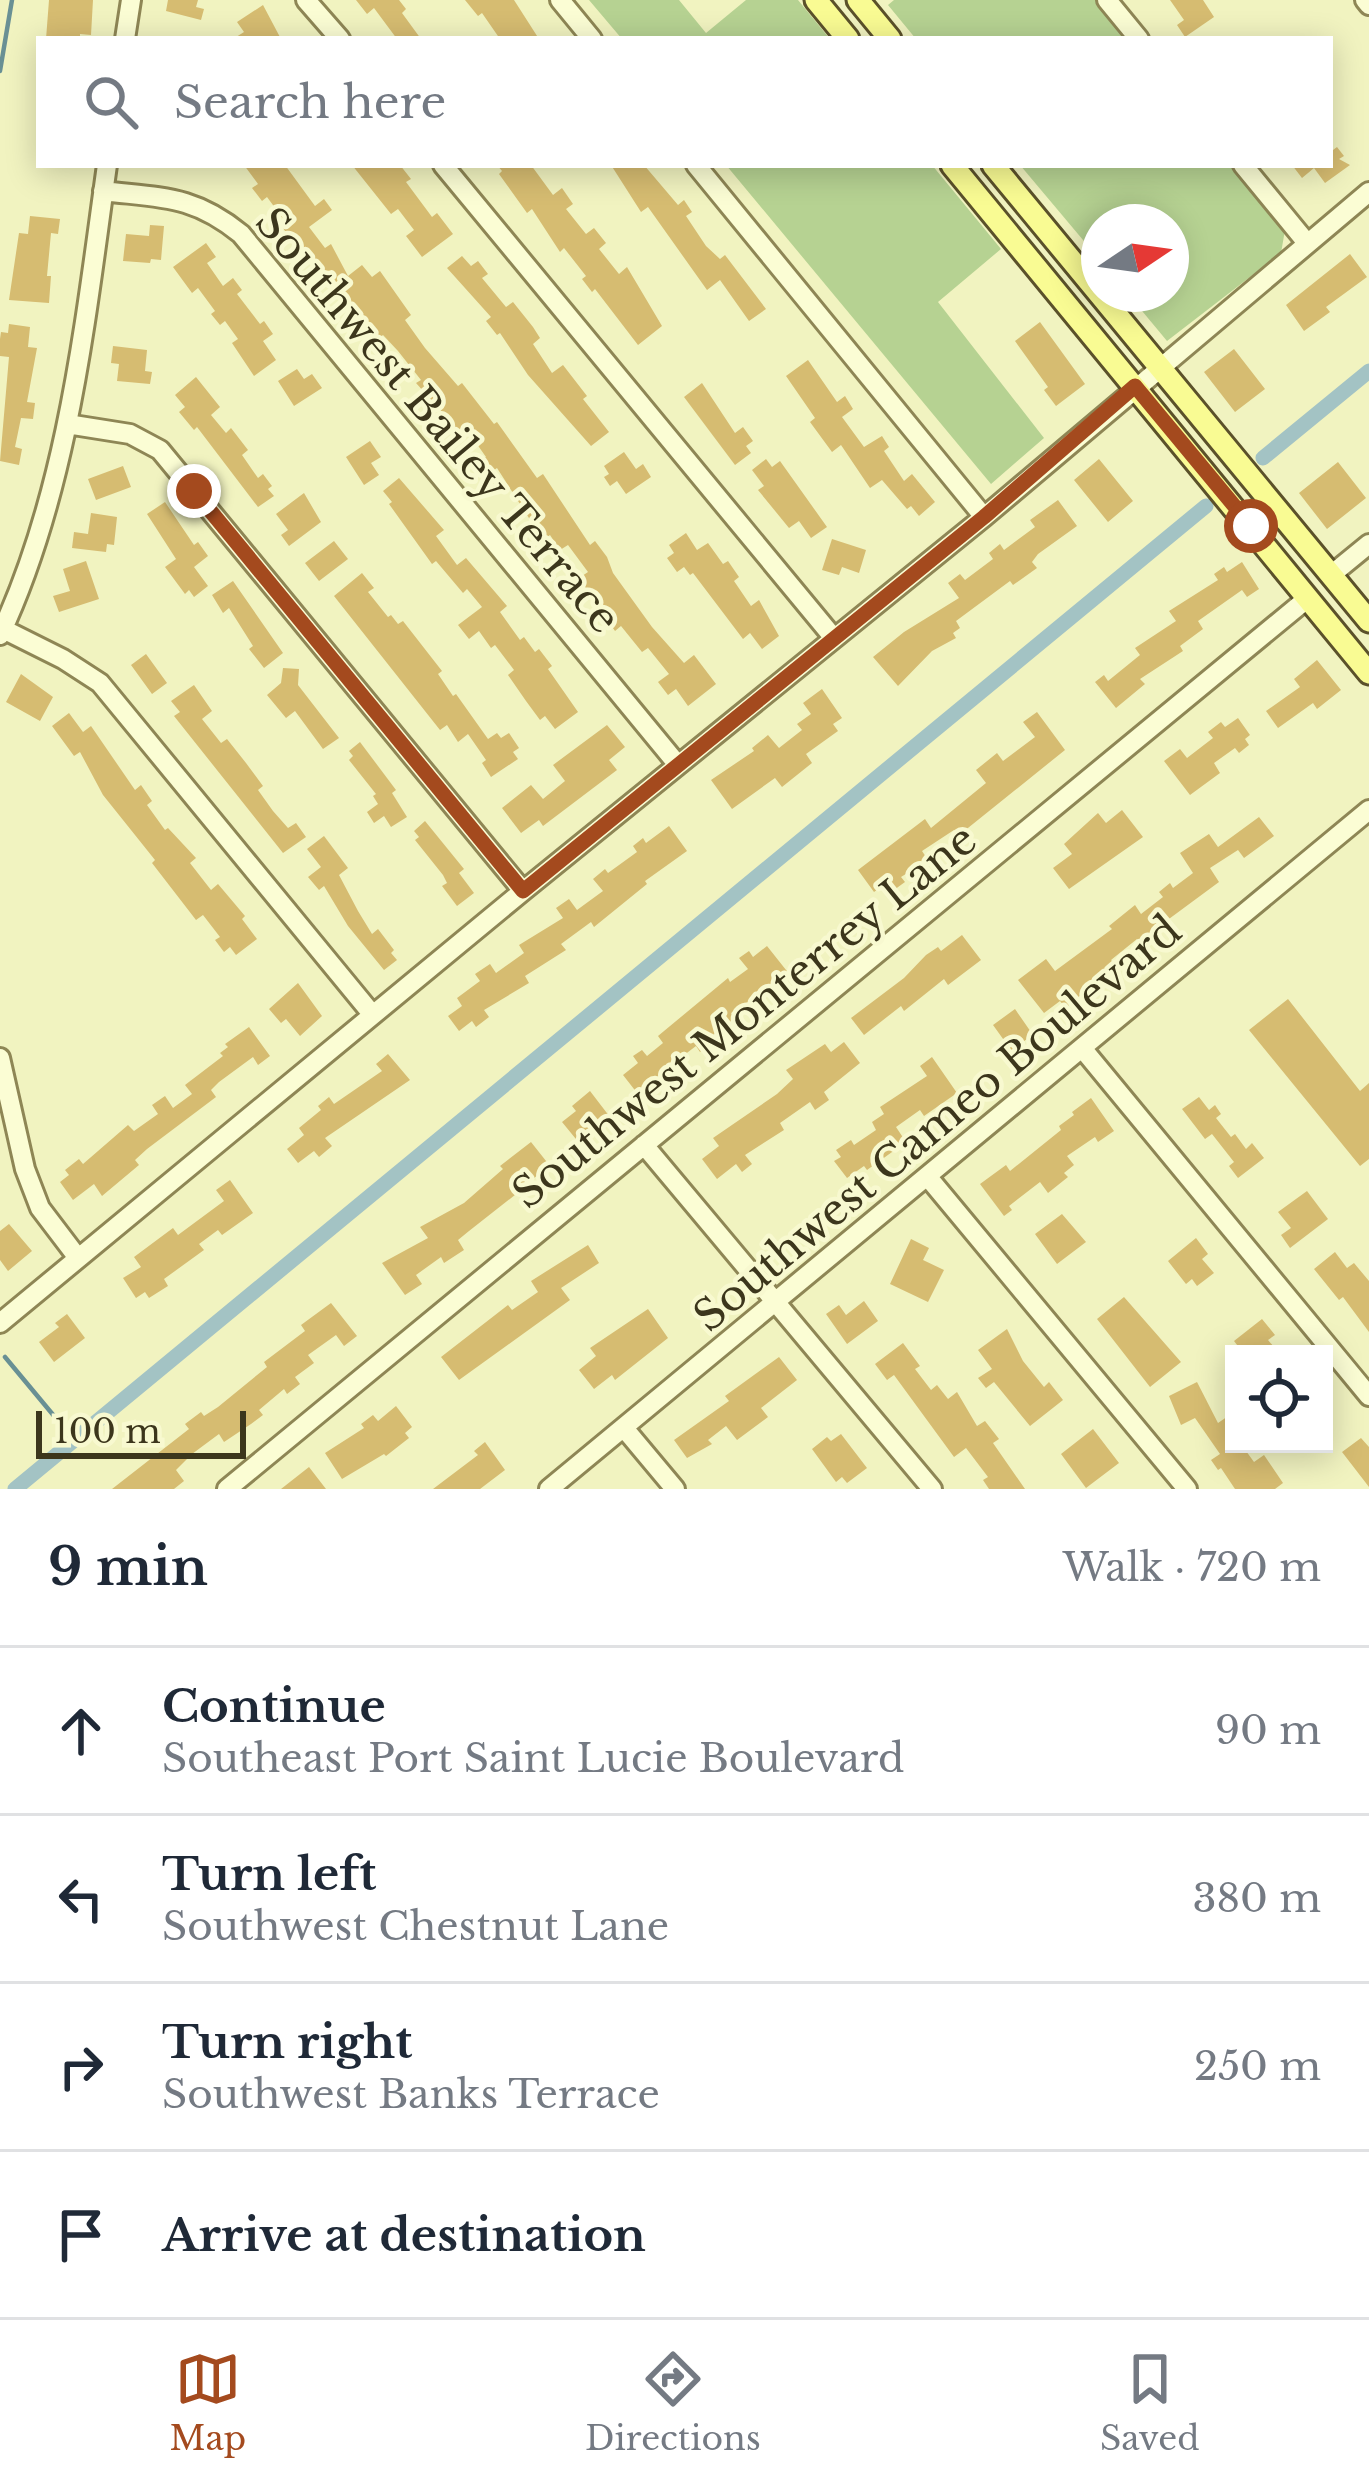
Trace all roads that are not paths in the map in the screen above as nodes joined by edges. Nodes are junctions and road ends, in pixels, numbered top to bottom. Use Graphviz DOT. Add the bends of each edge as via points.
graph roads {
  1 [pos="130,0"];
  2 [pos="306,0"];
  3 [pos="560,0"];
  4 [pos="816,0"];
  5 [pos="858,0"];
  6 [pos="1107,0"];
  7 [pos="125,36"];
  8 [pos="337,36"];
  9 [pos="590,36"];
  10 [pos="846,36"];
  11 [pos="888,36"];
  12 [pos="1137,36"];
  13 [pos="107,168"];
  14 [pos="445,168"];
  15 [pos="698,168"];
  16 [pos="954,168"];
  17 [pos="995,168"];
  18 [pos="1245,168"];
  19 [pos="103,191"];
  20 [pos="1369,192"];
  21 [pos="1307,243"];
  22 [pos="1158,366"];
  23 [pos="1135,386"];
  24 [pos="67,424"];
  25 [pos="984,517"];
  26 [pos="1369,544"];
  27 [pos="1331,575"];
  28 [pos="1308,598"];
  29 [pos="1369,621"];
  30 [pos="1,632"];
  31 [pos="832,638"];
  32 [pos="1369,673"];
  33 [pos="678,765"];
  34 [pos="1369,810"];
  35 [pos="523,891"];
  36 [pos="372,1014"];
  37 [pos="1082,1048"];
  38 [pos="0,1058"];
  39 [pos="644,1145"];
  40 [pos="927,1176"];
  41 [pos="78,1258"];
  42 [pos="778,1302"];
  43 [pos="0,1323"];
  44 [pos="1369,1396"];
  45 [pos="624,1428"];
  46 [pos="227,1489"];
  47 [pos="549,1489"];
  48 [pos="675,1489"];
  49 [pos="932,1489"];
  50 [pos="1187,1489"];
  1 -- 7 [label="street"];
  2 -- 8 [label="street"];
  3 -- 9 [label="street"];
  4 -- 10 [label="main road"];
  5 -- 11 [label="main road"];
  6 -- 12 [label="street"];
  13 -- 19 [label="street"];
  14 -- 31 [label="street"];
  15 -- 25 [label="street"];
  16 -- 23 [label="main road"];
  17 -- 22 [label="main road"];
  18 -- 21 [label="street"];
  19 -- 24 [label="street"];
  19 -- 33 [label="street, Southwest Bailey Terrace" via="186,201 242,233"];
  20 -- 21 [label="street"];
  21 -- 22 [label="street"];
  22 -- 23 [label="street"];
  22 -- 27 [label="main road"];
  23 -- 25 [label="street"];
  23 -- 28 [label="main road"];
  24 -- 30 [label="street"];
  24 -- 35 [label="street" via="130,434 160,450"];
  25 -- 31 [label="street"];
  26 -- 27 [label="street"];
  27 -- 29 [label="main road"];
  28 -- 32 [label="main road"];
  28 -- 39 [label="street, Southwest Monterrey Lane"];
  30 -- 36 [label="street" via="100,683"];
  31 -- 33 [label="street"];
  33 -- 35 [label="street"];
  34 -- 37 [label="street, Southwest Cameo Boulevard"];
  35 -- 36 [label="street"];
  36 -- 41 [label="street"];
  37 -- 40 [label="street, Southwest Cameo Boulevard"];
  37 -- 44 [label="street"];
  38 -- 41 [label="street" via="40,1208"];
  39 -- 42 [label="street"];
  39 -- 46 [label="street, Southwest Monterrey Lane"];
  40 -- 42 [label="street, Southwest Cameo Boulevard"];
  40 -- 50 [label="street"];
  41 -- 43 [label="street"];
  42 -- 45 [label="street, Southwest Cameo Boulevard"];
  42 -- 49 [label="street"];
  45 -- 47 [label="street, Southwest Cameo Boulevard"];
  45 -- 48 [label="street"];
}
